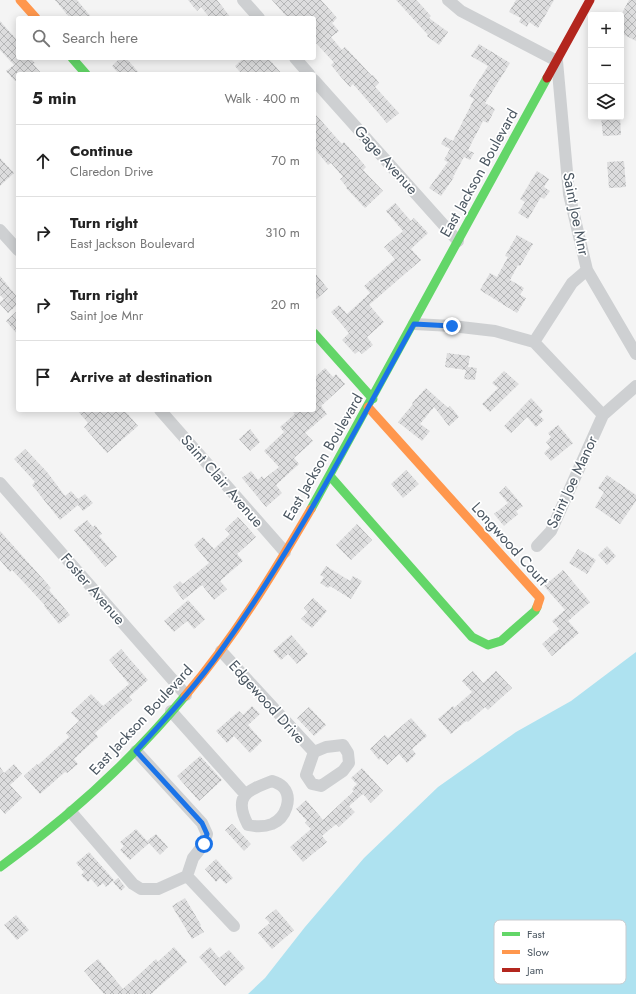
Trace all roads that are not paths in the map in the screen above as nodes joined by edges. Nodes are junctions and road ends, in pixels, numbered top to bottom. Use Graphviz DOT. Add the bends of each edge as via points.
graph roads {
  1 [pos="20,0"];
  2 [pos="243,0"];
  3 [pos="448,0"];
  4 [pos="590,0"];
  5 [pos="34,16"];
  6 [pos="257,16"];
  7 [pos="74,60"];
  8 [pos="297,60"];
  9 [pos="557,61"];
  10 [pos="84,72"];
  11 [pos="307,72"];
  12 [pos="316,82"];
  13 [pos="0,230"];
  14 [pos="458,241"];
  15 [pos="16,248"];
  16 [pos="587,270"];
  17 [pos="414,324"];
  18 [pos="316,335"];
  19 [pos="534,342"];
  20 [pos="636,354"];
  21 [pos="636,386"];
  22 [pos="370,403"];
  23 [pos="162,412"];
  24 [pos="603,415"];
  25 [pos="330,476"];
  26 [pos="0,483"];
  27 [pos="537,546"];
  28 [pos="285,552"];
  29 [pos="221,651"];
  30 [pos="186,695"];
  31 [pos="171,711"];
  32 [pos="136,751"];
  33 [pos="314,752"];
  34 [pos="245,794"];
  35 [pos="71,812"];
  36 [pos="0,867"];
  37 [pos="187,876"];
  38 [pos="234,926"];
  1 -- 5 [label="main road"];
  2 -- 6 [label="street"];
  3 -- 9 [label="street" via="461,11"];
  4 -- 9 [label="main road, East Jackson Boulevard"];
  7 -- 10 [label="main road"];
  8 -- 11 [label="street"];
  9 -- 14 [label="main road, East Jackson Boulevard"];
  9 -- 16 [label="street, Saint Joe Mnr" via="569,194"];
  12 -- 14 [label="street, Gage Avenue"];
  13 -- 15 [label="street"];
  14 -- 17 [label="main road, East Jackson Boulevard"];
  16 -- 19 [label="street" via="572,283"];
  16 -- 20 [label="street, Saint Joe Mnr"];
  17 -- 19 [label="street" via="495,331"];
  17 -- 22 [label="main road, East Jackson Boulevard"];
  18 -- 22 [label="main road"];
  19 -- 24 [label="street"];
  21 -- 24 [label="street"];
  22 -- 25 [label="main road, East Jackson Boulevard"];
  22 -- 25 [label="main road, Longwood Court" via="540,598 535,611 501,641 488,645 472,637"];
  23 -- 28 [label="street, Saint Clair Avenue"];
  24 -- 27 [label="street, Saint Joe Manor" via="551,531"];
  25 -- 28 [label="main road, East Jackson Boulevard"];
  26 -- 30 [label="street, Foster Avenue"];
  28 -- 29 [label="main road, East Jackson Boulevard"];
  29 -- 30 [label="main road, East Jackson Boulevard"];
  29 -- 33 [label="street, Edgewood Drive"];
  30 -- 31 [label="main road, East Jackson Boulevard"];
  31 -- 32 [label="main road, East Jackson Boulevard"];
  31 -- 34 [label="street"];
  32 -- 35 [label="main road, East Jackson Boulevard"];
  32 -- 37 [label="street" via="202,823 207,834 204,844 193,858"];
  35 -- 36 [label="main road, East Jackson Boulevard"];
  35 -- 37 [label="street" via="133,884 142,889 158,889"];
  37 -- 38 [label="street"];
}
